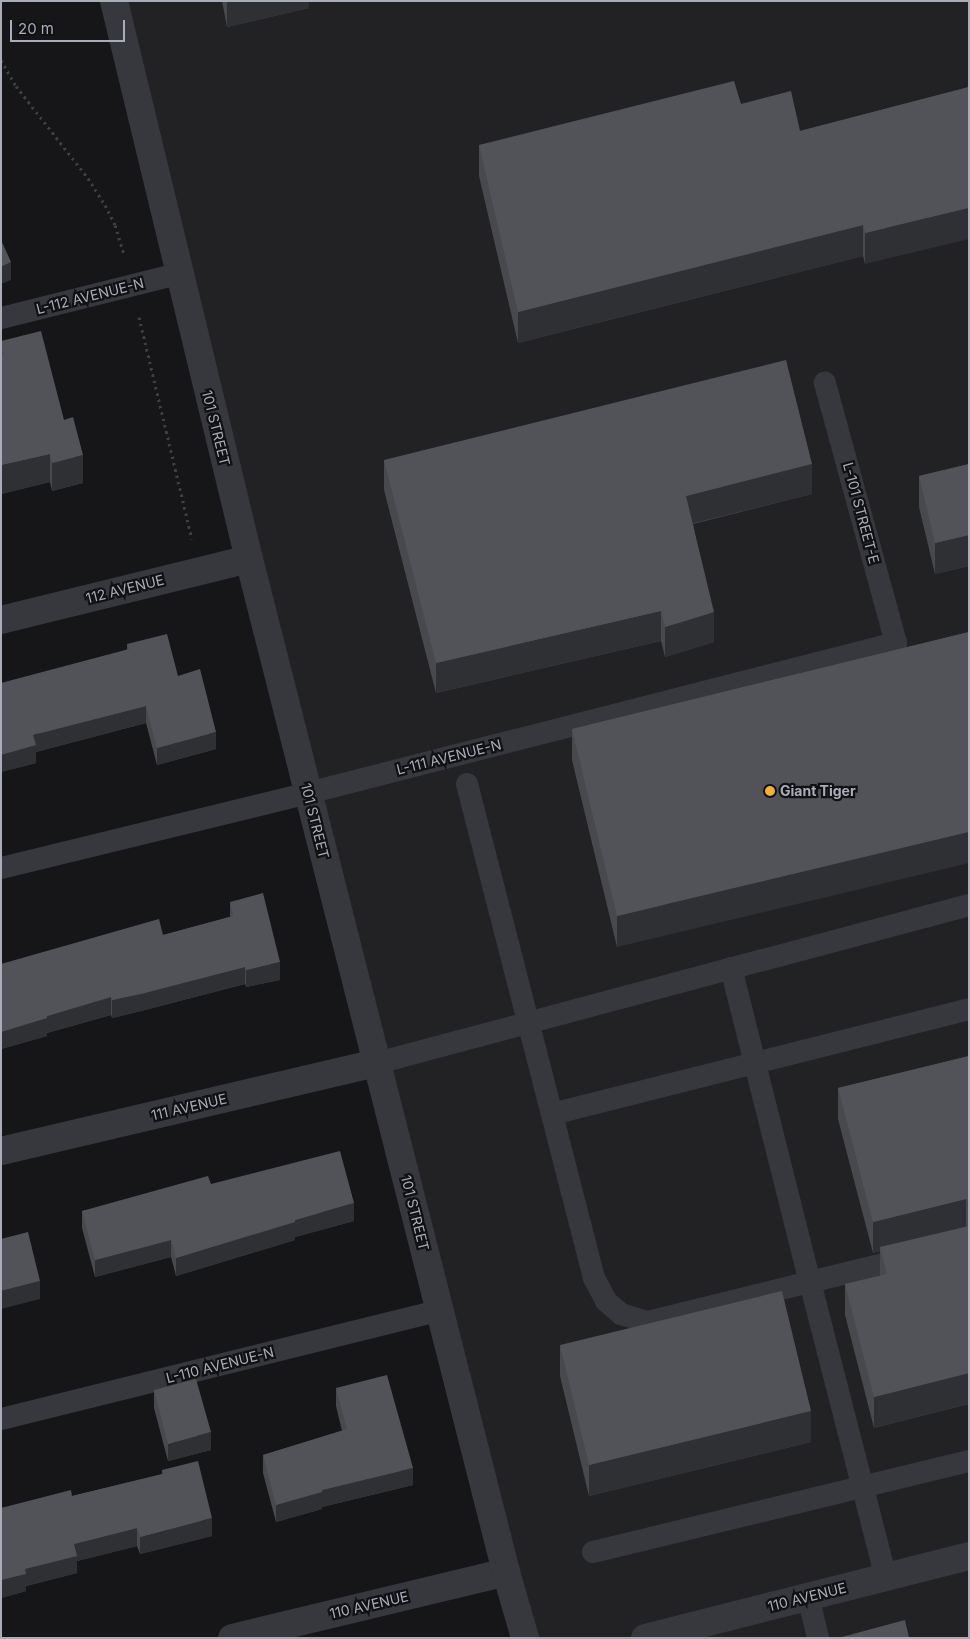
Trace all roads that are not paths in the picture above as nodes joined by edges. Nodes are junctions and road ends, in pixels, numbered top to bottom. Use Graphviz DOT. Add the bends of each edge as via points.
graph roads {
  1 [pos="114,1"];
  2 [pos="178,274"];
  3 [pos="1,318"];
  4 [pos="825,383"];
  5 [pos="249,559"];
  6 [pos="1,620"];
  7 [pos="896,643"];
  8 [pos="467,784"];
  9 [pos="308,793"];
  10 [pos="1,868"];
  11 [pos="969,905"];
  12 [pos="731,968"];
  13 [pos="969,1009"];
  14 [pos="528,1022"];
  15 [pos="755,1062"];
  16 [pos="377,1063"];
  17 [pos="552,1114"];
  18 [pos="1,1151"];
  19 [pos="969,1243"];
  20 [pos="810,1282"];
  21 [pos="439,1311"];
  22 [pos="1,1420"];
  23 [pos="969,1461"];
  24 [pos="863,1488"];
  25 [pos="593,1552"];
  26 [pos="969,1556"];
  27 [pos="506,1572"];
  28 [pos="886,1577"];
  29 [pos="808,1596"];
  30 [pos="232,1638"];
  31 [pos="525,1638"];
  32 [pos="645,1638"];
  33 [pos="818,1638"];
  1 -- 2 [label="street, 101 STREET"];
  2 -- 3 [label="lane, L-112 AVENUE-N"];
  2 -- 5 [label="street, 101 STREET"];
  4 -- 7 [label="lane, L-101 STREET-E"];
  5 -- 6 [label="street, 112 AVENUE"];
  5 -- 9 [label="street, 101 STREET"];
  7 -- 9 [label="lane, L-111 AVENUE-N"];
  8 -- 14 [label="lane"];
  9 -- 10 [label="lane, L-111 AVENUE-N"];
  9 -- 16 [label="street, 101 STREET"];
  11 -- 12 [label="lane"];
  12 -- 14 [label="lane"];
  12 -- 15 [label="lane"];
  13 -- 15 [label="lane"];
  14 -- 16 [label="lane"];
  14 -- 17 [label="lane"];
  15 -- 17 [label="lane"];
  15 -- 20 [label="lane"];
  16 -- 18 [label="street, 111 AVENUE"];
  16 -- 21 [label="street, 101 STREET"];
  17 -- 20 [label="lane" via="594,1278 606,1301 621,1314 648,1322"];
  19 -- 20 [label="lane"];
  20 -- 24 [label="lane"];
  21 -- 22 [label="lane, L-110 AVENUE-N"];
  21 -- 27 [label="street, 101 STREET"];
  23 -- 24 [label="lane"];
  24 -- 25 [label="lane"];
  24 -- 28 [label="lane"];
  26 -- 28 [label="street, 110 AVENUE"];
  27 -- 30 [label="street, 110 AVENUE"];
  27 -- 31 [label="street, 101 STREET"];
  28 -- 29 [label="street, 110 AVENUE"];
  29 -- 32 [label="street, 110 AVENUE"];
  29 -- 33 [label="lane"];
}
